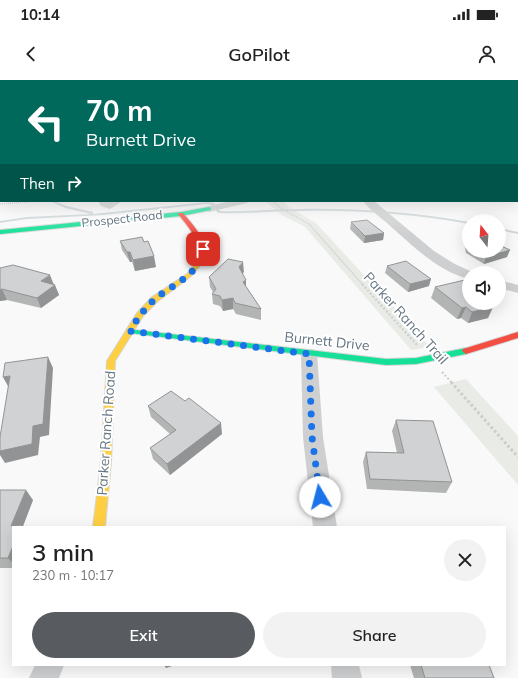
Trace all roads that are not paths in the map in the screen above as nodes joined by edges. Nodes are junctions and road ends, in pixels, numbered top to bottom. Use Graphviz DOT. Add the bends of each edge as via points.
graph roads {
  1 [pos="239,202"];
  2 [pos="369,202"];
  3 [pos="111,209"];
  4 [pos="209,209"];
  5 [pos="181,214"];
  6 [pos="0,232"];
  7 [pos="462,271"];
  8 [pos="506,286"];
  9 [pos="518,290"];
  10 [pos="130,331"];
  11 [pos="518,335"];
  12 [pos="309,354"];
  13 [pos="98,526"];
  14 [pos="324,526"];
  15 [pos="50,666"];
  16 [pos="345,666"];
  17 [pos="44,678"];
  18 [pos="347,678"];
  1 -- 4 [label="street, Prospect Road"];
  2 -- 7 [label="street" via="430,254"];
  3 -- 5 [label="street, Prospect Road"];
  3 -- 6 [label="street, Prospect Road"];
  4 -- 5 [label="street, Prospect Road"];
  5 -- 10 [label="street, Parker Ranch Road" via="201,241 202,257 198,266 189,275 155,299"];
  8 -- 9 [label="street"];
  10 -- 12 [label="street, Burnett Drive"];
  10 -- 13 [label="street, Parker Ranch Road" via="112,361 106,462"];
  11 -- 12 [label="street, Burnett Drive" via="458,354 416,361 386,362"];
  12 -- 14 [label="street" via="312,437"];
  15 -- 17 [label="street"];
  16 -- 18 [label="street"];
}
